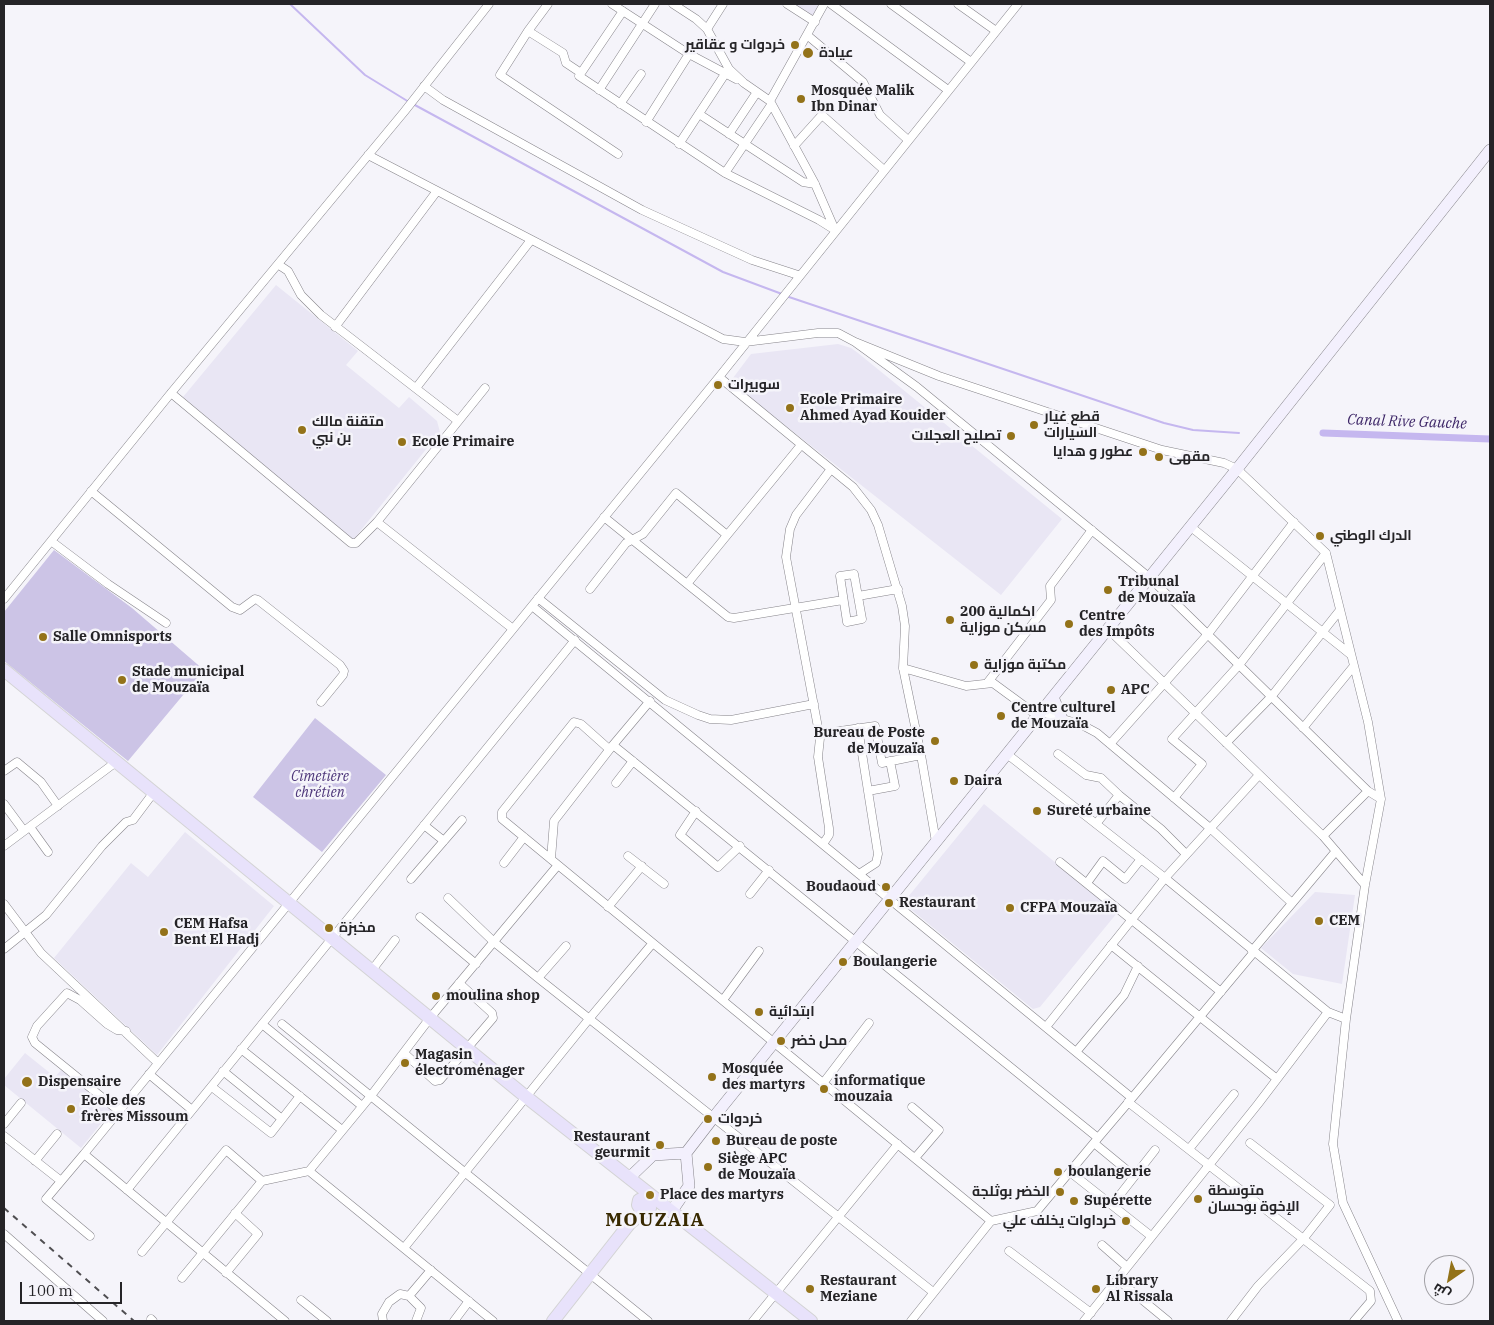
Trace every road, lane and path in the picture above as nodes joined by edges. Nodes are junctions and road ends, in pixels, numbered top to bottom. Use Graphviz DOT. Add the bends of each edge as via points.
graph roads {
  1 [pos="489,4"];
  2 [pos="548,4"];
  3 [pos="612,4"];
  4 [pos="655,4"];
  5 [pos="675,4"];
  6 [pos="721,4"];
  7 [pos="787,4"];
  8 [pos="824,4"];
  9 [pos="831,4"];
  10 [pos="891,4"];
  11 [pos="958,4"];
  12 [pos="1017,4"];
  13 [pos="623,11"];
  14 [pos="815,22"];
  15 [pos="642,24"];
  16 [pos="707,29"];
  17 [pos="996,31"];
  18 [pos="528,32"];
  19 [pos="807,35"];
  20 [pos="689,54"];
  21 [pos="971,62"];
  22 [pos="581,73"];
  23 [pos="640,74"];
  24 [pos="725,74"];
  25 [pos="744,83"];
  26 [pos="424,86"];
  27 [pos="599,90"];
  28 [pos="948,90"];
  29 [pos="757,92"];
  30 [pos="771,103"];
  31 [pos="620,104"];
  32 [pos="699,114"];
  33 [pos="646,122"];
  34 [pos="729,134"];
  35 [pos="908,140"];
  36 [pos="679,144"];
  37 [pos="745,146"];
  38 [pos="794,146"];
  39 [pos="1490,150"];
  40 [pos="618,154"];
  41 [pos="368,155"];
  42 [pos="884,170"];
  43 [pos="725,173"];
  44 [pos="815,184"];
  45 [pos="437,191"];
  46 [pos="835,230"];
  47 [pos="531,240"];
  48 [pos="279,265"];
  49 [pos="798,276"];
  50 [pos="335,326"];
  51 [pos="745,342"];
  52 [pos="855,342"];
  53 [pos="719,377"];
  54 [pos="416,388"];
  55 [pos="485,388"];
  56 [pos="171,393"];
  57 [pos="458,421"];
  58 [pos="801,445"];
  59 [pos="831,469"];
  60 [pos="1237,470"];
  61 [pos="91,491"];
  62 [pos="604,518"];
  63 [pos="377,522"];
  64 [pos="1294,522"];
  65 [pos="1191,526"];
  66 [pos="1092,530"];
  67 [pos="727,535"];
  68 [pos="632,538"];
  69 [pos="51,541"];
  70 [pos="1326,553"];
  71 [pos="1252,576"];
  72 [pos="1150,578"];
  73 [pos="687,584"];
  74 [pos="590,589"];
  75 [pos="898,589"];
  76 [pos="858,596"];
  77 [pos="538,598"];
  78 [pos="4,599"];
  79 [pos="843,600"];
  80 [pos="1287,604"];
  81 [pos="532,606"];
  82 [pos="797,607"];
  83 [pos="1340,610"];
  84 [pos="166,623"];
  85 [pos="1108,629"];
  86 [pos="512,630"];
  87 [pos="1322,632"];
  88 [pos="1208,634"];
  89 [pos="575,640"];
  90 [pos="1350,654"];
  91 [pos="1239,665"];
  92 [pos="1353,667"];
  93 [pos="903,668"];
  94 [pos="4,670"];
  95 [pos="1164,681"];
  96 [pos="988,682"];
  97 [pos="1053,697"];
  98 [pos="1271,697"];
  99 [pos="650,701"];
  100 [pos="321,702"];
  101 [pos="814,704"];
  102 [pos="1194,712"];
  103 [pos="1039,714"];
  104 [pos="1062,719"];
  105 [pos="858,728"];
  106 [pos="1303,728"];
  107 [pos="819,734"];
  108 [pos="1226,743"];
  109 [pos="1110,744"];
  110 [pos="611,747"];
  111 [pos="1007,754"];
  112 [pos="1058,754"];
  113 [pos="921,755"];
  114 [pos="633,761"];
  115 [pos="116,762"];
  116 [pos="890,762"];
  117 [pos="4,772"];
  118 [pos="1259,775"];
  119 [pos="616,783"];
  120 [pos="868,791"];
  121 [pos="1368,791"];
  122 [pos="154,792"];
  123 [pos="1119,794"];
  124 [pos="1174,798"];
  125 [pos="1381,799"];
  126 [pos="4,804"];
  127 [pos="58,806"];
  128 [pos="696,811"];
  129 [pos="462,820"];
  130 [pos="1096,824"];
  131 [pos="424,825"];
  132 [pos="1210,828"];
  133 [pos="27,829"];
  134 [pos="1323,836"];
  135 [pos="524,837"];
  136 [pos="444,841"];
  137 [pos="936,842"];
  138 [pos="823,844"];
  139 [pos="4,846"];
  140 [pos="740,846"];
  141 [pos="1336,851"];
  142 [pos="48,852"];
  143 [pos="1186,854"];
  144 [pos="628,856"];
  145 [pos="1141,859"];
  146 [pos="551,860"];
  147 [pos="1060,862"];
  148 [pos="504,863"];
  149 [pos="558,865"];
  150 [pos="642,866"];
  151 [pos="769,870"];
  152 [pos="859,874"];
  153 [pos="1165,878"];
  154 [pos="411,879"];
  155 [pos="1087,883"];
  156 [pos="664,884"];
  157 [pos="1365,885"];
  158 [pos="750,894"];
  159 [pos="448,898"];
  160 [pos="890,899"];
  161 [pos="289,903"];
  162 [pos="1292,903"];
  163 [pos="4,904"];
  164 [pos="608,907"];
  165 [pos="420,916"];
  166 [pos="1132,919"];
  167 [pos="25,933"];
  168 [pos="332,937"];
  169 [pos="395,940"];
  170 [pos="857,941"];
  171 [pos="494,942"];
  172 [pos="652,944"];
  173 [pos="1112,945"];
  174 [pos="566,946"];
  175 [pos="4,949"];
  176 [pos="760,951"];
  177 [pos="1253,951"];
  178 [pos="476,964"];
  179 [pos="1138,966"];
  180 [pos="372,970"];
  181 [pos="538,978"];
  182 [pos="459,984"];
  183 [pos="1220,992"];
  184 [pos="722,1000"];
  185 [pos="1328,1012"];
  186 [pos="1200,1016"];
  187 [pos="430,1018"];
  188 [pos="1346,1018"];
  189 [pos="589,1019"];
  190 [pos="869,1023"];
  191 [pos="262,1024"];
  192 [pos="282,1024"];
  193 [pos="1046,1027"];
  194 [pos="126,1031"];
  195 [pos="775,1042"];
  196 [pos="466,1048"];
  197 [pos="241,1049"];
  198 [pos="1076,1052"];
  199 [pos="404,1053"];
  200 [pos="158,1063"];
  201 [pos="223,1071"];
  202 [pos="149,1074"];
  203 [pos="1277,1079"];
  204 [pos="824,1082"];
  205 [pos="212,1087"];
  206 [pos="1234,1094"];
  207 [pos="300,1096"];
  208 [pos="526,1096"];
  209 [pos="370,1097"];
  210 [pos="1130,1100"];
  211 [pos="21,1103"];
  212 [pos="362,1106"];
  213 [pos="912,1106"];
  214 [pos="192,1110"];
  215 [pos="119,1111"];
  216 [pos="713,1118"];
  217 [pos="282,1119"];
  218 [pos="4,1124"];
  219 [pos="342,1130"];
  220 [pos="57,1134"];
  221 [pos="4,1136"];
  222 [pos="1096,1141"];
  223 [pos="1250,1143"];
  224 [pos="898,1144"];
  225 [pos="1189,1149"];
  226 [pos="1155,1150"];
  227 [pos="686,1153"];
  228 [pos="84,1154"];
  229 [pos="915,1158"];
  230 [pos="36,1161"];
  231 [pos="1209,1164"];
  232 [pos="309,1171"];
  233 [pos="1070,1172"];
  234 [pos="464,1173"];
  235 [pos="1134,1176"];
  236 [pos="629,1178"];
  237 [pos="61,1181"];
  238 [pos="262,1181"];
  239 [pos="126,1190"];
  240 [pos="643,1205"];
  241 [pos="1112,1205"];
  242 [pos="671,1212"];
  243 [pos="235,1213"];
  244 [pos="836,1217"];
  245 [pos="991,1221"];
  246 [pos="166,1224"];
  247 [pos="4,1234"];
  248 [pos="90,1236"];
  249 [pos="1152,1236"];
  250 [pos="1304,1238"];
  251 [pos="1102,1245"];
  252 [pos="404,1248"];
  253 [pos="1009,1251"];
  254 [pos="142,1252"];
  255 [pos="202,1254"];
  256 [pos="1127,1267"];
  257 [pos="431,1270"];
  258 [pos="226,1273"];
  259 [pos="591,1274"];
  260 [pos="182,1278"];
  261 [pos="1117,1279"];
  262 [pos="775,1292"];
  263 [pos="933,1292"];
  264 [pos="409,1296"];
  265 [pos="301,1300"];
  266 [pos="469,1302"];
  267 [pos="1091,1312"];
  268 [pos="103,1321"];
  269 [pos="285,1321"];
  270 [pos="327,1321"];
  271 [pos="383,1321"];
  272 [pos="416,1321"];
  273 [pos="454,1321"];
  274 [pos="493,1321"];
  275 [pos="553,1321"];
  276 [pos="648,1321"];
  277 [pos="753,1321"];
  278 [pos="811,1321"];
  279 [pos="911,1321"];
  280 [pos="1084,1321"];
  281 [pos="1168,1321"];
  282 [pos="1230,1321"];
  283 [pos="1354,1321"];
  284 [pos="1398,1321"];
  1 -- 26 [label="street"];
  2 -- 18 [label="street"];
  3 -- 13 [label="street"];
  4 -- 15 [label="street"];
  5 -- 16 [label="street"];
  6 -- 16 [label="street"];
  7 -- 14 [label="street"];
  8 -- 14 [label="street"];
  9 -- 28 [label="street"];
  10 -- 21 [label="street"];
  11 -- 17 [label="street"];
  12 -- 17 [label="street"];
  13 -- 15 [label="street"];
  13 -- 22 [label="street"];
  14 -- 19 [label="street"];
  15 -- 20 [label="street"];
  15 -- 27 [label="street"];
  16 -- 25 [label="street" via="729,69"];
  17 -- 21 [label="street"];
  18 -- 22 [label="street" via="562,53 566,63"];
  18 -- 40 [label="street" via="500,75"];
  19 -- 30 [label="street"];
  19 -- 35 [label="street" via="862,82 880,114"];
  20 -- 24 [label="street"];
  20 -- 33 [label="street"];
  21 -- 28 [label="street"];
  22 -- 27 [label="street" via="579,76"];
  23 -- 31 [label="street"];
  24 -- 25 [label="street"];
  24 -- 32 [label="street"];
  25 -- 29 [label="street"];
  26 -- 41 [label="street"];
  26 -- 49 [label="street" via="443,100 642,210 752,260"];
  27 -- 31 [label="street"];
  28 -- 35 [label="street"];
  29 -- 30 [label="street"];
  29 -- 34 [label="street"];
  30 -- 37 [label="street"];
  30 -- 38 [label="street"];
  31 -- 33 [label="street"];
  32 -- 34 [label="street"];
  32 -- 36 [label="street"];
  33 -- 36 [label="street"];
  34 -- 37 [label="street"];
  35 -- 42 [label="street"];
  36 -- 43 [label="street"];
  37 -- 43 [label="street"];
  37 -- 44 [label="street" via="803,182"];
  38 -- 42 [label="street" via="822,115"];
  38 -- 44 [label="street"];
  39 -- 60 [label="main road"];
  41 -- 45 [label="street"];
  41 -- 48 [label="street"];
  42 -- 46 [label="street"];
  43 -- 46 [label="street"];
  44 -- 46 [label="street"];
  45 -- 47 [label="street"];
  45 -- 50 [label="street"];
  46 -- 49 [label="street"];
  47 -- 51 [label="street" via="723,339"];
  47 -- 54 [label="street"];
  48 -- 50 [label="street" via="288,271 309,305"];
  48 -- 56 [label="street"];
  49 -- 51 [label="street"];
  50 -- 54 [label="street"];
  51 -- 52 [label="street" via="838,333"];
  51 -- 53 [label="street"];
  52 -- 60 [label="street" via="948,379 1162,450 1224,463"];
  52 -- 66 [label="street" via="917,387"];
  53 -- 58 [label="street"];
  53 -- 62 [label="street"];
  54 -- 57 [label="street"];
  55 -- 57 [label="street"];
  56 -- 61 [label="street"];
  56 -- 63 [label="street" via="351,543 356,543"];
  57 -- 63 [label="street"];
  58 -- 59 [label="street"];
  58 -- 67 [label="street"];
  59 -- 75 [label="street" via="871,510 884,540"];
  59 -- 82 [label="street" via="796,515 790,529 786,557"];
  60 -- 64 [label="street"];
  60 -- 65 [label="main road"];
  61 -- 69 [label="street"];
  61 -- 100 [label="street" via="232,607 240,610 258,600 340,665 343,675"];
  62 -- 68 [label="street"];
  62 -- 77 [label="street"];
  63 -- 86 [label="street"];
  64 -- 70 [label="street"];
  64 -- 71 [label="street"];
  65 -- 71 [label="street"];
  65 -- 72 [label="main road"];
  66 -- 72 [label="street"];
  66 -- 96 [label="street" via="1050,586 1051,600"];
  67 -- 68 [label="street" via="676,493 643,534"];
  67 -- 73 [label="street"];
  68 -- 73 [label="street"];
  68 -- 74 [label="street"];
  69 -- 78 [label="street"];
  69 -- 84 [label="street"];
  70 -- 80 [label="street"];
  70 -- 83 [label="street"];
  71 -- 80 [label="street"];
  71 -- 88 [label="street"];
  72 -- 85 [label="main road"];
  72 -- 88 [label="street"];
  73 -- 82 [label="street" via="723,614 734,618"];
  75 -- 76 [label="street"];
  75 -- 93 [label="street" via="905,626"];
  76 -- 79 [label="street" via="854,574 840,576"];
  76 -- 79 [label="street" via="862,619 847,622"];
  77 -- 81 [label="street"];
  77 -- 101 [label="street" via="658,695 698,715 731,720"];
  79 -- 82 [label="street"];
  80 -- 87 [label="street"];
  80 -- 91 [label="street"];
  81 -- 86 [label="street"];
  81 -- 89 [label="street"];
  82 -- 101 [label="street"];
  83 -- 87 [label="street"];
  83 -- 90 [label="street"];
  85 -- 95 [label="street"];
  85 -- 97 [label="main road"];
  86 -- 161 [label="street"];
  87 -- 90 [label="street"];
  87 -- 98 [label="street"];
  88 -- 91 [label="street"];
  88 -- 95 [label="street"];
  89 -- 99 [label="street"];
  89 -- 131 [label="street"];
  90 -- 92 [label="street"];
  91 -- 98 [label="street"];
  91 -- 102 [label="street"];
  92 -- 106 [label="street"];
  92 -- 125 [label="street" via="1368,722"];
  93 -- 96 [label="street" via="966,686"];
  93 -- 113 [label="street"];
  94 -- 115 [label="main road"];
  95 -- 102 [label="street"];
  95 -- 109 [label="street"];
  96 -- 103 [label="street"];
  97 -- 103 [label="main road"];
  97 -- 104 [label="main road"];
  98 -- 106 [label="street"];
  98 -- 108 [label="street"];
  99 -- 110 [label="street"];
  99 -- 138 [label="street"];
  101 -- 107 [label="street"];
  102 -- 108 [label="street"];
  102 -- 124 [label="street" via="1172,739 1202,764"];
  103 -- 104 [label="street"];
  103 -- 111 [label="main road"];
  104 -- 109 [label="street" via="1088,727"];
  105 -- 107 [label="street"];
  105 -- 116 [label="street" via="875,726 882,763"];
  105 -- 120 [label="street"];
  106 -- 121 [label="street"];
  107 -- 138 [label="street" via="818,757 829,828"];
  108 -- 118 [label="street"];
  109 -- 124 [label="street"];
  110 -- 114 [label="street"];
  110 -- 135 [label="street" via="574,722 502,812 502,819"];
  110 -- 146 [label="street" via="554,821"];
  111 -- 130 [label="street"];
  111 -- 137 [label="main road"];
  112 -- 123 [label="street" via="1086,775 1101,778"];
  113 -- 116 [label="street"];
  113 -- 137 [label="street"];
  114 -- 119 [label="street"];
  114 -- 128 [label="street"];
  115 -- 122 [label="main road"];
  115 -- 127 [label="street"];
  116 -- 120 [label="street" via="895,786"];
  117 -- 127 [label="street" via="17,762 40,782"];
  118 -- 132 [label="street"];
  118 -- 134 [label="street"];
  120 -- 152 [label="street" via="878,859"];
  121 -- 125 [label="street"];
  121 -- 134 [label="street"];
  122 -- 161 [label="main road"];
  122 -- 167 [label="street" via="132,820 102,846 46,915"];
  123 -- 130 [label="street"];
  123 -- 143 [label="street"];
  124 -- 132 [label="street"];
  125 -- 157 [label="street"];
  126 -- 133 [label="street"];
  127 -- 133 [label="street"];
  128 -- 140 [label="street"];
  128 -- 140 [label="street" via="680,835 718,867"];
  129 -- 136 [label="street"];
  130 -- 145 [label="street"];
  131 -- 136 [label="street"];
  131 -- 168 [label="street"];
  132 -- 143 [label="street"];
  132 -- 162 [label="street"];
  133 -- 139 [label="street"];
  133 -- 142 [label="street"];
  134 -- 141 [label="street"];
  135 -- 146 [label="street"];
  135 -- 148 [label="street"];
  136 -- 154 [label="street"];
  137 -- 160 [label="main road"];
  138 -- 152 [label="street"];
  140 -- 151 [label="street"];
  141 -- 157 [label="street"];
  141 -- 162 [label="street"];
  143 -- 153 [label="street"];
  144 -- 150 [label="street"];
  145 -- 153 [label="street"];
  145 -- 155 [label="street" via="1125,879 1103,861"];
  146 -- 149 [label="street"];
  147 -- 155 [label="street"];
  149 -- 164 [label="street"];
  149 -- 171 [label="street"];
  150 -- 156 [label="street"];
  150 -- 164 [label="street"];
  151 -- 158 [label="street"];
  151 -- 170 [label="street"];
  152 -- 160 [label="street"];
  153 -- 166 [label="street"];
  153 -- 177 [label="street"];
  155 -- 166 [label="street"];
  157 -- 188 [label="street"];
  159 -- 171 [label="street"];
  160 -- 170 [label="main road"];
  160 -- 193 [label="street"];
  161 -- 168 [label="main road"];
  161 -- 200 [label="street"];
  162 -- 177 [label="street"];
  163 -- 167 [label="street"];
  164 -- 172 [label="street"];
  165 -- 178 [label="street"];
  166 -- 173 [label="street"];
  166 -- 183 [label="street"];
  167 -- 175 [label="street"];
  167 -- 194 [label="street" via="41,953"];
  168 -- 180 [label="main road"];
  168 -- 191 [label="street"];
  169 -- 180 [label="street"];
  170 -- 195 [label="main road"];
  170 -- 222 [label="street"];
  171 -- 178 [label="street"];
  171 -- 181 [label="street"];
  172 -- 184 [label="street"];
  172 -- 189 [label="street"];
  173 -- 179 [label="street"];
  173 -- 193 [label="street"];
  174 -- 181 [label="street"];
  176 -- 184 [label="street"];
  177 -- 183 [label="street"];
  177 -- 185 [label="street"];
  178 -- 182 [label="street"];
  179 -- 186 [label="street"];
  179 -- 198 [label="street" via="1124,995"];
  180 -- 187 [label="main road"];
  181 -- 189 [label="street"];
  182 -- 187 [label="street"];
  182 -- 196 [label="street" via="492,1013 493,1018"];
  183 -- 186 [label="street"];
  184 -- 195 [label="street"];
  185 -- 188 [label="street"];
  185 -- 203 [label="street"];
  186 -- 203 [label="street"];
  186 -- 210 [label="street"];
  187 -- 196 [label="main road"];
  187 -- 199 [label="street"];
  188 -- 284 [label="street" via="1333,1144 1343,1203"];
  189 -- 208 [label="street"];
  189 -- 216 [label="street"];
  190 -- 204 [label="street"];
  191 -- 197 [label="street"];
  191 -- 212 [label="street"];
  192 -- 209 [label="street"];
  193 -- 198 [label="street"];
  194 -- 200 [label="street"];
  194 -- 215 [label="street" via="107,1024 80,1000 66,993 32,1037 35,1043"];
  195 -- 204 [label="street"];
  195 -- 216 [label="main road"];
  196 -- 199 [label="street" via="440,1080"];
  196 -- 208 [label="main road"];
  197 -- 201 [label="street"];
  197 -- 207 [label="street"];
  198 -- 210 [label="street"];
  199 -- 209 [label="street"];
  200 -- 202 [label="street"];
  201 -- 205 [label="street"];
  201 -- 217 [label="street"];
  202 -- 214 [label="street"];
  202 -- 215 [label="street"];
  203 -- 231 [label="street"];
  204 -- 224 [label="street"];
  205 -- 214 [label="street"];
  205 -- 217 [label="street" via="271,1133"];
  206 -- 225 [label="street"];
  207 -- 217 [label="street"];
  207 -- 219 [label="street"];
  208 -- 234 [label="street"];
  208 -- 236 [label="main road"];
  209 -- 212 [label="street"];
  209 -- 234 [label="street"];
  210 -- 222 [label="street"];
  210 -- 225 [label="street"];
  211 -- 218 [label="street"];
  212 -- 219 [label="street"];
  213 -- 229 [label="street" via="939,1130"];
  214 -- 239 [label="street"];
  215 -- 228 [label="street"];
  216 -- 227 [label="main road"];
  216 -- 244 [label="street"];
  219 -- 232 [label="street"];
  220 -- 230 [label="street"];
  221 -- 230 [label="street"];
  222 -- 233 [label="street"];
  222 -- 235 [label="street"];
  223 -- 250 [label="street" via="1330,1204"];
  224 -- 229 [label="street"];
  224 -- 244 [label="street"];
  225 -- 231 [label="street"];
  226 -- 235 [label="street"];
  227 -- 236 [label="main road" via="653,1155"];
  227 -- 242 [label="main road" via="690,1186"];
  228 -- 237 [label="street"];
  228 -- 239 [label="street"];
  229 -- 245 [label="street"];
  230 -- 237 [label="street"];
  231 -- 249 [label="street"];
  231 -- 250 [label="street"];
  232 -- 238 [label="street"];
  232 -- 252 [label="street"];
  233 -- 241 [label="street"];
  233 -- 245 [label="street" via="1037,1211"];
  234 -- 252 [label="street"];
  234 -- 259 [label="street"];
  235 -- 241 [label="street"];
  236 -- 240 [label="main road"];
  236 -- 240 [label="main road"];
  237 -- 248 [label="street" via="46,1199"];
  238 -- 243 [label="street"];
  238 -- 246 [label="street" via="226,1150"];
  239 -- 246 [label="street"];
  240 -- 242 [label="main road"];
  240 -- 242 [label="main road"];
  240 -- 259 [label="main road"];
  241 -- 249 [label="street"];
  242 -- 262 [label="main road"];
  243 -- 255 [label="street"];
  243 -- 258 [label="street" via="258,1234"];
  244 -- 262 [label="street"];
  244 -- 263 [label="street"];
  245 -- 263 [label="street"];
  246 -- 254 [label="street"];
  246 -- 255 [label="street"];
  247 -- 268 [label="street"];
  249 -- 256 [label="street"];
  250 -- 282 [label="street"];
  250 -- 283 [label="street" via="1370,1291 1371,1301"];
  251 -- 256 [label="street"];
  252 -- 257 [label="street"];
  253 -- 267 [label="street"];
  255 -- 258 [label="street"];
  255 -- 260 [label="street"];
  256 -- 261 [label="street"];
  257 -- 264 [label="street"];
  257 -- 266 [label="street"];
  258 -- 269 [label="street"];
  259 -- 275 [label="main road"];
  259 -- 276 [label="street"];
  261 -- 267 [label="street"];
  261 -- 281 [label="street"];
  262 -- 277 [label="street"];
  262 -- 278 [label="main road"];
  263 -- 279 [label="street"];
  264 -- 271 [label="street" via="400,1294 389,1302 382,1314"];
  264 -- 272 [label="street" via="421,1308"];
  265 -- 270 [label="street"];
  266 -- 273 [label="street"];
  266 -- 274 [label="street"];
  267 -- 280 [label="street"];
}
